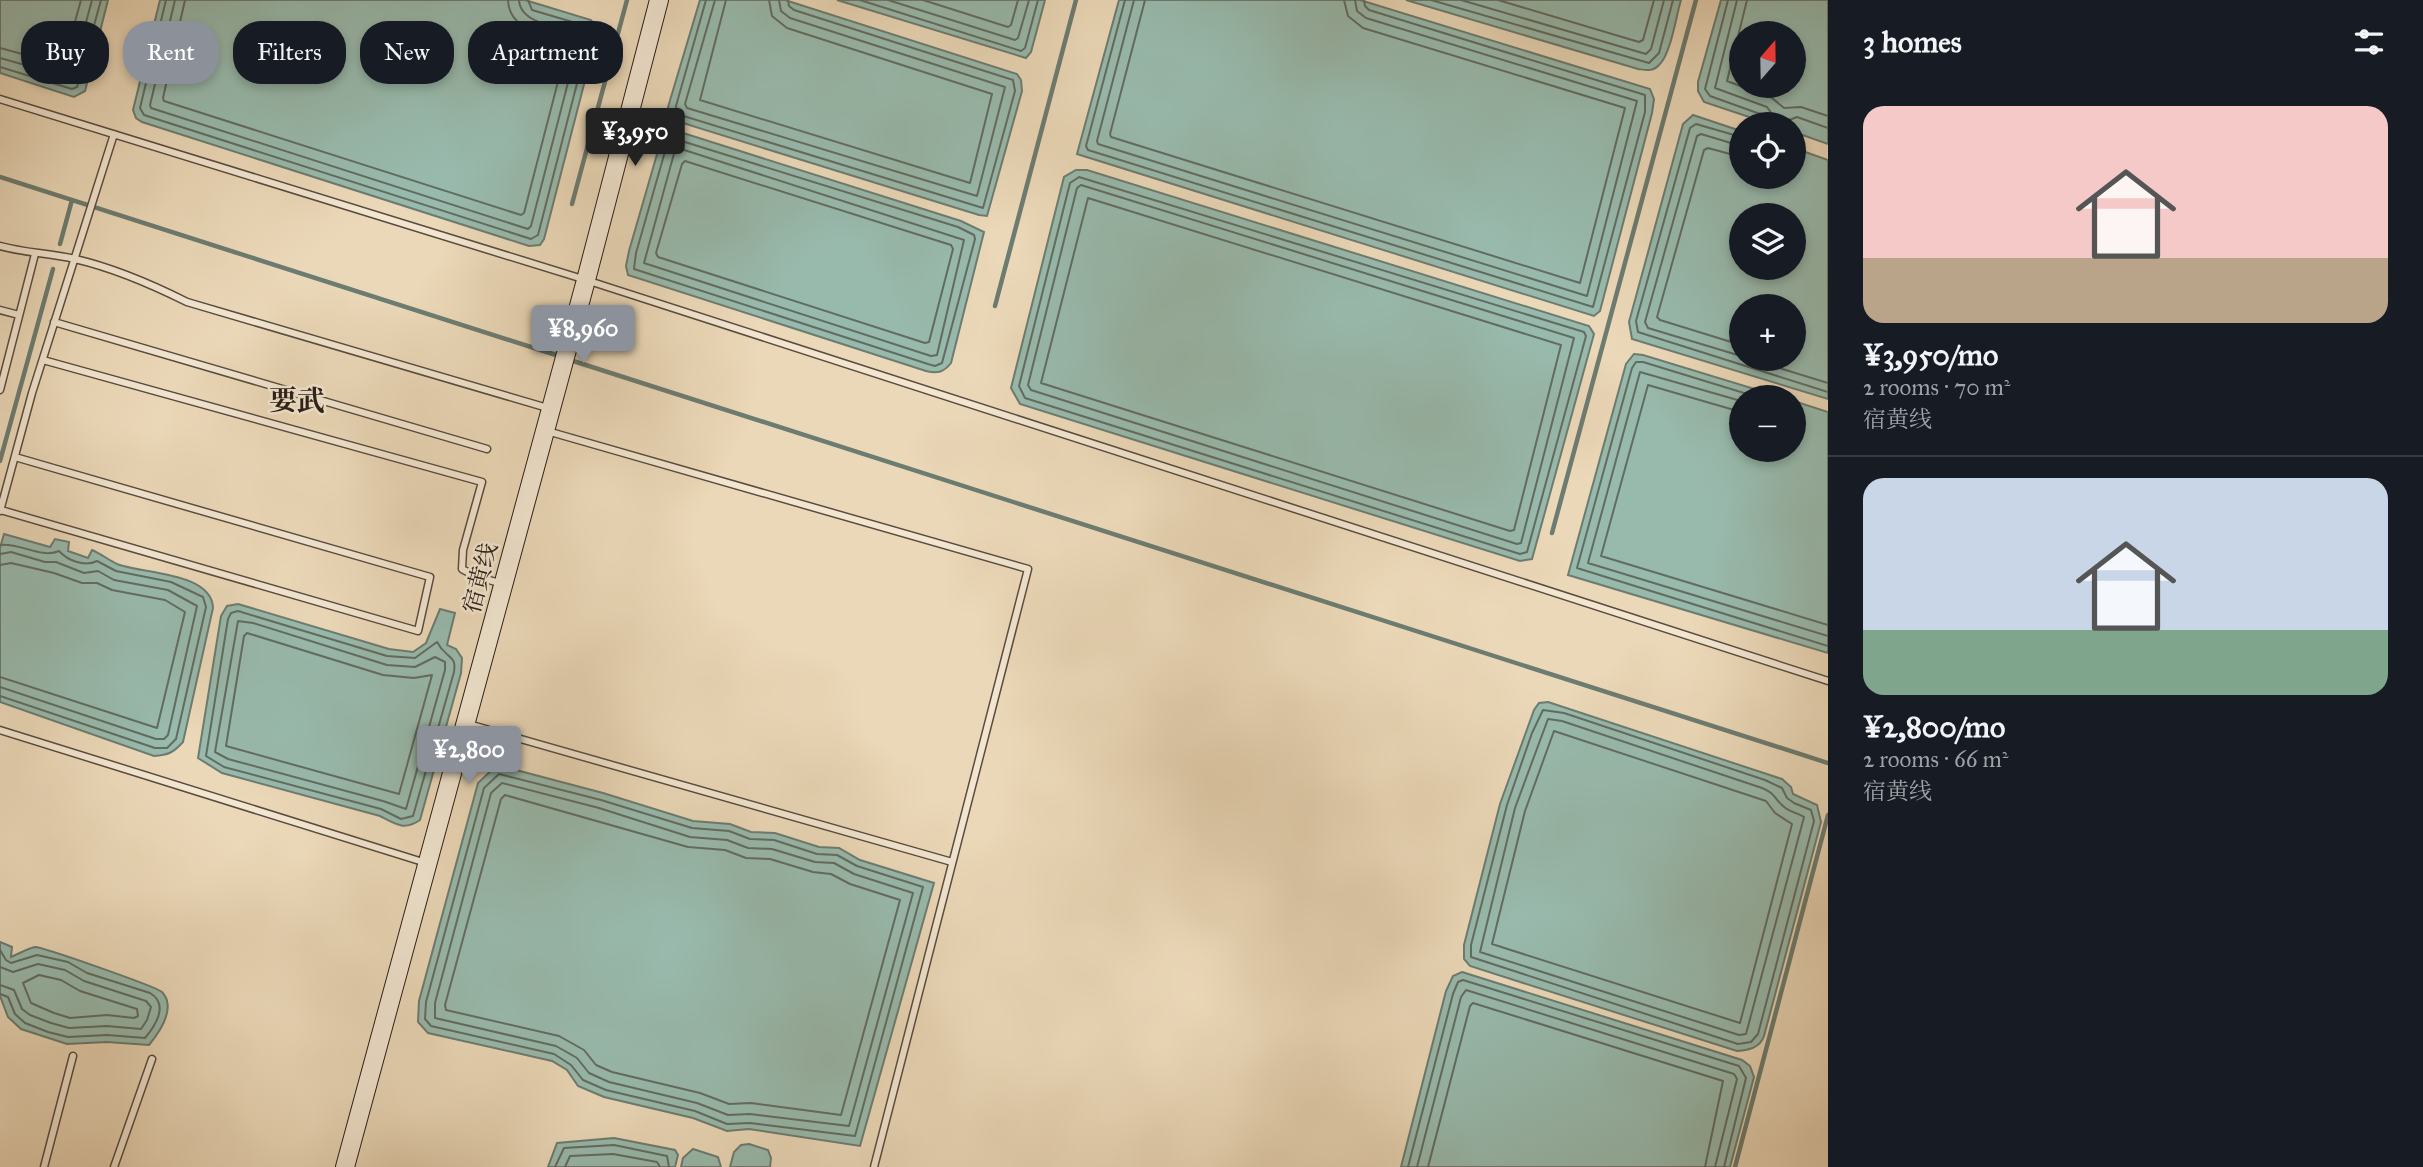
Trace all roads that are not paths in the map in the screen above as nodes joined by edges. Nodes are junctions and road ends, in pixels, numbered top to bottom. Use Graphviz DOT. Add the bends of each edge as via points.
graph roads {
  1 [pos="659,0"];
  2 [pos="0,99"];
  3 [pos="114,134"];
  4 [pos="0,246"];
  5 [pos="35,254"];
  6 [pos="75,259"];
  7 [pos="586,280"];
  8 [pos="0,310"];
  9 [pos="19,315"];
  10 [pos="54,322"];
  11 [pos="0,351"];
  12 [pos="9,353"];
  13 [pos="43,360"];
  14 [pos="0,390"];
  15 [pos="553,402"];
  16 [pos="545,431"];
  17 [pos="487,449"];
  18 [pos="15,457"];
  19 [pos="0,511"];
  20 [pos="503,584"];
  21 [pos="1828,681"];
  22 [pos="466,723"];
  23 [pos="0,730"];
  24 [pos="952,862"];
  25 [pos="428,863"];
  26 [pos="73,1056"];
  27 [pos="152,1059"];
  28 [pos="44,1167"];
  29 [pos="114,1167"];
  30 [pos="345,1167"];
  31 [pos="874,1167"];
  1 -- 7 [label="main road, 宿黄线"];
  2 -- 3 [label="lane"];
  3 -- 6 [label="lane"];
  3 -- 7 [label="lane"];
  4 -- 5 [label="lane"];
  5 -- 6 [label="lane"];
  5 -- 9 [label="lane"];
  6 -- 10 [label="lane"];
  6 -- 15 [label="lane" via="148,283 187,302"];
  7 -- 15 [label="main road, 宿黄线"];
  7 -- 21 [label="lane"];
  8 -- 9 [label="lane"];
  9 -- 12 [label="lane"];
  10 -- 13 [label="lane"];
  10 -- 17 [label="lane"];
  11 -- 12 [label="lane"];
  12 -- 14 [label="lane"];
  13 -- 18 [label="lane"];
  13 -- 20 [label="lane" via="482,482 462,569"];
  15 -- 16 [label="main road, 宿黄线"];
  16 -- 20 [label="main road, 宿黄线"];
  16 -- 24 [label="lane" via="1028,569"];
  18 -- 19 [label="lane"];
  18 -- 19 [label="lane" via="430,577 418,631"];
  20 -- 22 [label="main road, 宿黄线"];
  22 -- 24 [label="lane"];
  22 -- 25 [label="main road, 宿黄线"];
  23 -- 25 [label="lane"];
  24 -- 31 [label="lane"];
  25 -- 30 [label="main road, 宿黄线"];
  26 -- 28 [label="lane"];
  27 -- 29 [label="lane"];
}
